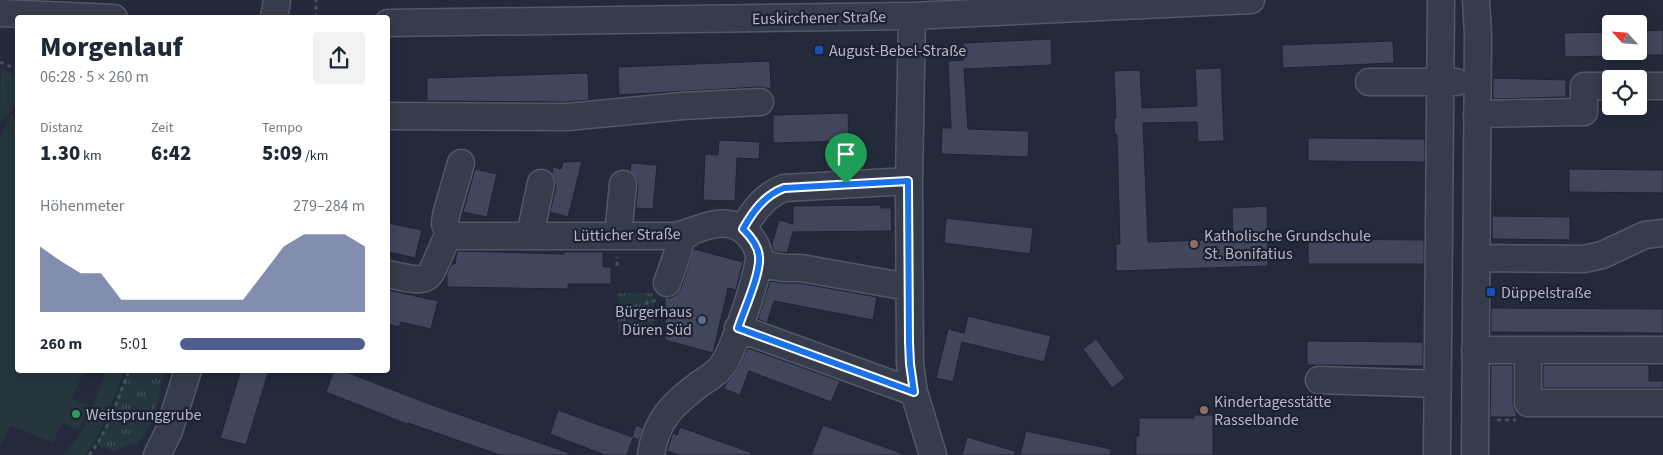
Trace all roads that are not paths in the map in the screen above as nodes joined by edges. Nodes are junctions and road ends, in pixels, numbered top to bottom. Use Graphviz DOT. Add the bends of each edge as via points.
graph roads {
  1 [pos="277,0"];
  2 [pos="1251,0"];
  3 [pos="1441,0"];
  4 [pos="630,10"];
  5 [pos="920,10"];
  6 [pos="1477,11"];
  7 [pos="0,13"];
  8 [pos="46,15"];
  9 [pos="274,15"];
  10 [pos="390,23"];
  11 [pos="1369,82"];
  12 [pos="1440,82"];
  13 [pos="1477,83"];
  14 [pos="1602,86"];
  15 [pos="1647,86"];
  16 [pos="1663,86"];
  17 [pos="760,102"];
  18 [pos="1477,114"];
  19 [pos="390,116"];
  20 [pos="460,163"];
  21 [pos="908,181"];
  22 [pos="541,183"];
  23 [pos="623,184"];
  24 [pos="743,229"];
  25 [pos="1663,233"];
  26 [pos="688,234"];
  27 [pos="530,235"];
  28 [pos="450,236"];
  29 [pos="618,236"];
  30 [pos="1476,258"];
  31 [pos="758,262"];
  32 [pos="390,274"];
  33 [pos="667,283"];
  34 [pos="908,287"];
  35 [pos="738,328"];
  36 [pos="1475,350"];
  37 [pos="1528,350"];
  38 [pos="1663,350"];
  39 [pos="187,373"];
  40 [pos="1319,380"];
  41 [pos="1438,384"];
  42 [pos="914,392"];
  43 [pos="1663,403"];
  44 [pos="157,455"];
  45 [pos="651,455"];
  46 [pos="933,455"];
  47 [pos="1438,455"];
  48 [pos="1475,455"];
  1 -- 9 [label="street"];
  2 -- 5 [label="street, Euskirchener Straße"];
  3 -- 12 [label="street"];
  4 -- 5 [label="street, Euskirchener Straße"];
  4 -- 10 [label="street, Euskirchener Straße"];
  5 -- 21 [label="street"];
  6 -- 13 [label="street"];
  7 -- 8 [label="street"];
  11 -- 12 [label="street"];
  12 -- 13 [label="street"];
  12 -- 41 [label="street"];
  13 -- 18 [label="street"];
  14 -- 18 [label="street" via="1584,86 1584,112"];
  15 -- 16 [label="street"];
  17 -- 19 [label="street" via="567,117"];
  18 -- 30 [label="street"];
  20 -- 28 [label="street" via="446,215 445,224"];
  21 -- 24 [label="street" via="784,188 765,198"];
  21 -- 34 [label="street"];
  22 -- 27 [label="street"];
  23 -- 29 [label="street"];
  24 -- 26 [label="street, Lütticher Straße" via="731,224 709,225"];
  24 -- 31 [label="street" via="756,246"];
  25 -- 30 [label="street" via="1645,236 1602,255 1584,259"];
  26 -- 29 [label="street, Lütticher Straße"];
  26 -- 33 [label="street" via="681,235"];
  27 -- 28 [label="street, Lütticher Straße"];
  27 -- 29 [label="street, Lütticher Straße"];
  28 -- 32 [label="street" via="428,277 421,281"];
  30 -- 36 [label="street"];
  31 -- 34 [label="street"];
  31 -- 35 [label="street"];
  34 -- 42 [label="street"];
  35 -- 42 [label="street"];
  35 -- 45 [label="street" via="725,362 716,373 680,399 666,414 655,434"];
  36 -- 37 [label="street"];
  36 -- 48 [label="street"];
  37 -- 38 [label="street"];
  37 -- 43 [label="street" via="1528,403"];
  39 -- 44 [label="street" via="169,432"];
  40 -- 41 [label="street"];
  41 -- 47 [label="street"];
  42 -- 46 [label="street"];
}
